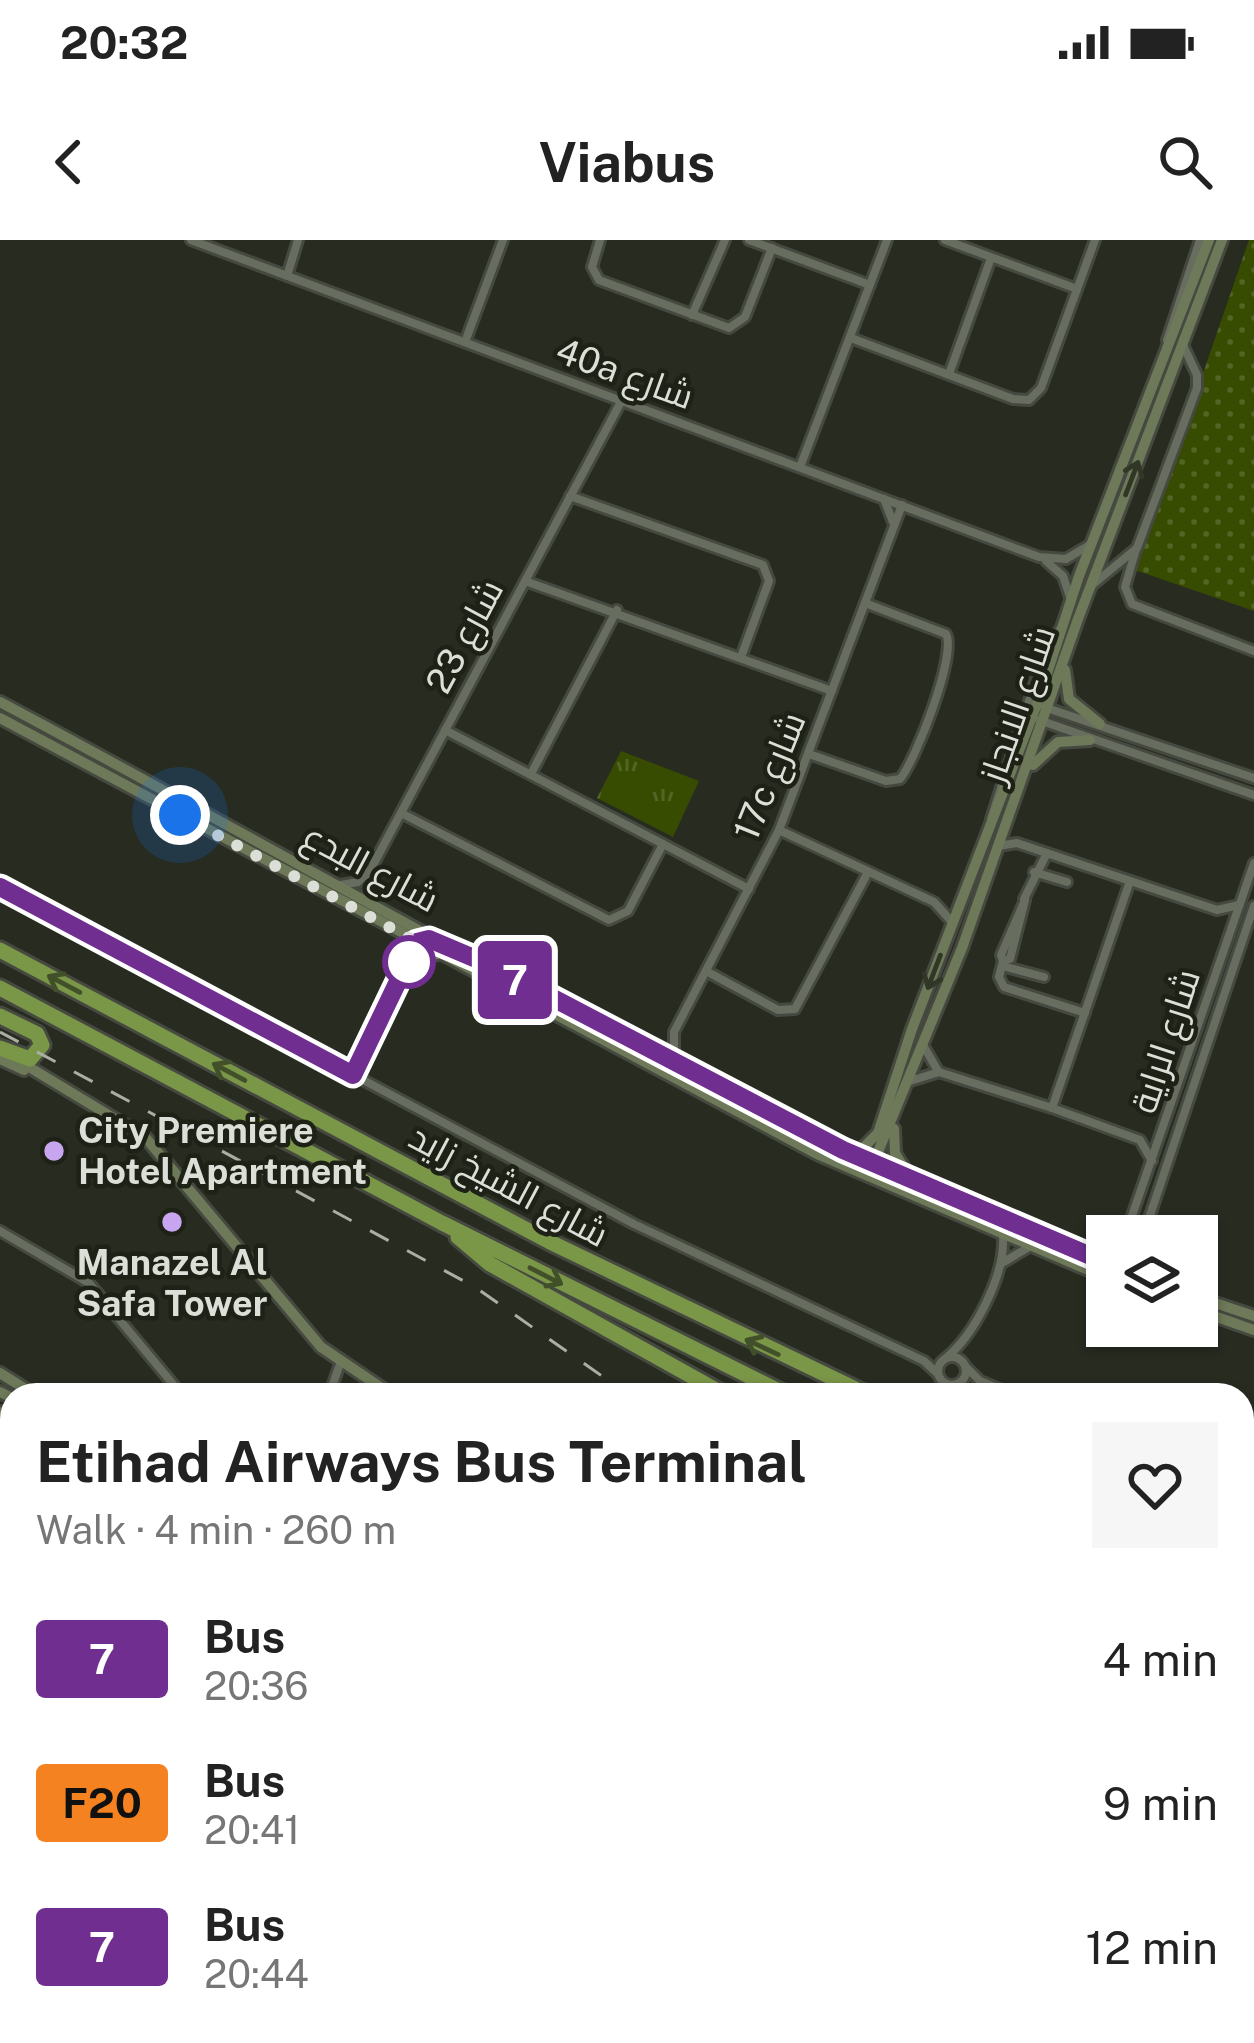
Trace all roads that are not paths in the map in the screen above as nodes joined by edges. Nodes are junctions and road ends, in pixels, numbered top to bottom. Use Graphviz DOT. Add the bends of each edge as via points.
graph roads {
  1 [pos="191,240"];
  2 [pos="297,240"];
  3 [pos="491,240"];
  4 [pos="601,240"];
  5 [pos="725,240"];
  6 [pos="749,240"];
  7 [pos="887,240"];
  8 [pos="946,240"];
  9 [pos="1095,240"];
  10 [pos="1204,240"];
  11 [pos="1226,240"];
  12 [pos="503,242"];
  13 [pos="772,248"];
  14 [pos="991,258"];
  15 [pos="284,275"];
  16 [pos="870,285"];
  17 [pos="1077,289"];
  18 [pos="692,315"];
  19 [pos="850,338"];
  20 [pos="467,342"];
  21 [pos="1184,345"];
  22 [pos="949,374"];
  23 [pos="619,399"];
  24 [pos="803,468"];
  25 [pos="575,485"];
  26 [pos="570,496"];
  27 [pos="883,498"];
  28 [pos="594,501"];
  29 [pos="902,506"];
  30 [pos="920,512"];
  31 [pos="895,526"];
  32 [pos="1090,544"];
  33 [pos="1137,548"];
  34 [pos="1039,557"];
  35 [pos="530,570"];
  36 [pos="525,580"];
  37 [pos="553,586"];
  38 [pos="1090,587"];
  39 [pos="1070,600"];
  40 [pos="865,603"];
  41 [pos="617,610"];
  42 [pos="1063,626"];
  43 [pos="1254,651"];
  44 [pos="741,657"];
  45 [pos="1064,661"];
  46 [pos="832,691"];
  47 [pos="0,702"];
  48 [pos="1042,706"];
  49 [pos="0,718"];
  50 [pos="1038,720"];
  51 [pos="1100,724"];
  52 [pos="447,727"];
  53 [pos="1090,740"];
  54 [pos="56,748"];
  55 [pos="808,754"];
  56 [pos="104,757"];
  57 [pos="532,772"];
  58 [pos="1027,772"];
  59 [pos="1254,778"];
  60 [pos="1254,795"];
  61 [pos="403,810"];
  62 [pos="991,824"];
  63 [pos="779,830"];
  64 [pos="663,844"];
  65 [pos="997,847"];
  66 [pos="1047,853"];
  67 [pos="1254,863"];
  68 [pos="374,865"];
  69 [pos="1035,869"];
  70 [pos="867,874"];
  71 [pos="1068,880"];
  72 [pos="1130,880"];
  73 [pos="341,885"];
  74 [pos="0,887"];
  75 [pos="749,889"];
  76 [pos="964,895"];
  77 [pos="373,902"];
  78 [pos="934,902"];
  79 [pos="1239,905"];
  80 [pos="1254,909"];
  81 [pos="1217,910"];
  82 [pos="952,923"];
  83 [pos="1230,931"];
  84 [pos="417,942"];
  85 [pos="1254,948"];
  86 [pos="0,950"];
  87 [pos="439,955"];
  88 [pos="1240,955"];
  89 [pos="488,964"];
  90 [pos="1003,964"];
  91 [pos="407,971"];
  92 [pos="706,971"];
  93 [pos="1044,977"];
  94 [pos="0,988"];
  95 [pos="0,1006"];
  96 [pos="1085,1013"];
  97 [pos="0,1016"];
  98 [pos="78,1030"];
  99 [pos="674,1032"];
  100 [pos="923,1045"];
  101 [pos="646,1048"];
  102 [pos="0,1053"];
  103 [pos="674,1064"];
  104 [pos="939,1072"];
  105 [pos="353,1075"];
  106 [pos="910,1081"];
  107 [pos="1052,1108"];
  108 [pos="894,1122"];
  109 [pos="1164,1130"];
  110 [pos="794,1138"];
  111 [pos="1140,1141"];
  112 [pos="843,1150"];
  113 [pos="1173,1150"];
  114 [pos="873,1164"];
  115 [pos="1153,1164"];
  116 [pos="916,1185"];
  117 [pos="1133,1215"];
  118 [pos="1150,1215"];
  119 [pos="442,1222"];
  120 [pos="0,1231"];
  121 [pos="1004,1237"];
  122 [pos="1029,1247"];
  123 [pos="1086,1255"];
  124 [pos="1001,1264"];
  125 [pos="1086,1270"];
  126 [pos="1218,1305"];
  127 [pos="1254,1316"];
  128 [pos="1218,1317"];
  129 [pos="1254,1330"];
  130 [pos="965,1340"];
  131 [pos="911,1356"];
  132 [pos="944,1359"];
  133 [pos="340,1364"];
  134 [pos="965,1366"];
  135 [pos="352,1372"];
  136 [pos="938,1374"];
  137 [pos="172,1383"];
  138 [pos="334,1383"];
  139 [pos="340,1383"];
  140 [pos="371,1383"];
  141 [pos="703,1383"];
  142 [pos="763,1383"];
  143 [pos="843,1383"];
  144 [pos="952,1383"];
  145 [pos="958,1383"];
  146 [pos="985,1383"];
  1 -- 15 [label="street, 40a شارع"];
  2 -- 15 [label="street"];
  3 -- 12 [label="street"];
  4 -- 18 [label="street" via="592,266 599,280"];
  5 -- 18 [label="street"];
  6 -- 13 [label="street"];
  7 -- 16 [label="street"];
  8 -- 14 [label="street"];
  9 -- 17 [label="street"];
  10 -- 32 [label="main road, شارع الانجاز"];
  11 -- 21 [label="main road, شارع الانجاز"];
  12 -- 20 [label="street"];
  13 -- 16 [label="street"];
  13 -- 18 [label="street" via="738,326"];
  14 -- 17 [label="street"];
  14 -- 22 [label="street"];
  15 -- 20 [label="street, 40a شارع"];
  16 -- 19 [label="street"];
  17 -- 22 [label="street" via="1041,388 1029,400"];
  19 -- 22 [label="street"];
  19 -- 24 [label="street"];
  20 -- 23 [label="street, 40a شارع"];
  21 -- 33 [label="street" via="1197,388"];
  38 -- 21 [label="main road, شارع الانجاز, one-way"];
  23 -- 24 [label="street, 40a شارع"];
  23 -- 25 [label="street, شارع 23"];
  24 -- 27 [label="street, 40a شارع"];
  25 -- 26 [label="street, شارع 23"];
  25 -- 28 [label="street"];
  26 -- 28 [label="street"];
  26 -- 35 [label="street, شارع 23"];
  27 -- 29 [label="street, 40a شارع"];
  27 -- 31 [label="street"];
  28 -- 44 [label="street" via="766,569 769,581"];
  29 -- 30 [label="street, 40a شارع"];
  29 -- 31 [label="street, 17c شارع"];
  30 -- 31 [label="street"];
  30 -- 34 [label="street, 40a شارع"];
  31 -- 40 [label="street, 17c شارع"];
  32 -- 34 [label="street" via="1066,559"];
  32 -- 39 [label="main road, شارع الانجاز"];
  33 -- 38 [label="street"];
  33 -- 43 [label="street" via="1125,586 1135,606"];
  34 -- 39 [label="street" via="1063,576"];
  35 -- 36 [label="street, شارع 23"];
  35 -- 37 [label="street"];
  36 -- 37 [label="street"];
  36 -- 52 [label="street, شارع 23"];
  37 -- 41 [label="street"];
  38 -- 45 [label="main road, شارع الانجاز"];
  39 -- 42 [label="main road, شارع الانجاز"];
  40 -- 46 [label="street, 17c شارع"];
  40 -- 55 [label="street" via="946,634 950,652 938,690 896,781"];
  41 -- 44 [label="street"];
  41 -- 57 [label="street"];
  42 -- 48 [label="main road, شارع الانجاز"];
  42 -- 62 [label="street, شارع الانجاز" via="1048,645"];
  44 -- 46 [label="street"];
  45 -- 48 [label="main road, شارع الانجاز"];
  45 -- 51 [label="main road" via="1069,699"];
  46 -- 55 [label="street, 17c شارع"];
  47 -- 56 [label="main road, شارع البدع"];
  48 -- 50 [label="main road, شارع الانجاز"];
  48 -- 51 [label="street"];
  49 -- 54 [label="main road, شارع البدع"];
  50 -- 53 [label="street"];
  50 -- 58 [label="main road, شارع الانجاز"];
  50 -- 62 [label="main road, شارع الانجاز"];
  51 -- 59 [label="street"];
  52 -- 57 [label="street"];
  52 -- 61 [label="street, شارع 23"];
  53 -- 58 [label="main road" via="1051,745"];
  53 -- 60 [label="street"];
  54 -- 56 [label="main road" via="94,762"];
  54 -- 84 [label="main road, شارع البدع"];
  55 -- 63 [label="street, 17c شارع"];
  56 -- 73 [label="main road, شارع البدع"];
  57 -- 64 [label="street"];
  58 -- 65 [label="main road, شارع الانجاز"];
  61 -- 64 [label="street" via="609,920 628,910"];
  61 -- 68 [label="street, شارع 23"];
  62 -- 76 [label="main road, شارع الانجاز"];
  63 -- 70 [label="street"];
  63 -- 75 [label="street, 17c شارع"];
  64 -- 75 [label="street"];
  65 -- 66 [label="street" via="1012,842"];
  65 -- 100 [label="main road, شارع الانجاز"];
  66 -- 69 [label="street"];
  66 -- 72 [label="street"];
  67 -- 79 [label="street, شارع الراية"];
  68 -- 73 [label="street" via="358,882"];
  68 -- 77 [label="street, شارع 23" via="367,882"];
  69 -- 71 [label="street"];
  69 -- 90 [label="street"];
  70 -- 78 [label="street"];
  70 -- 92 [label="street" via="795,1009 778,1010"];
  72 -- 81 [label="street"];
  72 -- 96 [label="street"];
  73 -- 77 [label="main road, شارع البدع"];
  74 -- 105 [label="street"];
  75 -- 92 [label="street, 17c شارع"];
  76 -- 78 [label="street"];
  76 -- 82 [label="main road, شارع الانجاز"];
  77 -- 89 [label="main road, شارع البدع"];
  78 -- 82 [label="street"];
  79 -- 81 [label="street"];
  79 -- 83 [label="street, شارع الراية"];
  80 -- 88 [label="street, شارع الراية"];
  81 -- 83 [label="street"];
  82 -- 112 [label="main road, شارع الانجاز, one-way" via="878,1133 862,1149"];
  83 -- 109 [label="street, شارع الراية"];
  84 -- 87 [label="main road, شارع البدع"];
  84 -- 89 [label="main road" via="429,939"];
  84 -- 91 [label="main road"];
  85 -- 88 [label="street"];
  143 -- 86 [label="highway, شارع الشيخ زايد, one-way" via="550,1242"];
  87 -- 91 [label="main road" via="423,955"];
  87 -- 110 [label="main road, شارع البدع"];
  88 -- 113 [label="street, شارع الراية"];
  89 -- 101 [label="main road, شارع البدع"];
  90 -- 93 [label="street"];
  90 -- 96 [label="street" via="1004,987"];
  91 -- 105 [label="street"];
  92 -- 99 [label="street, 17c شارع"];
  94 -- 98 [label="highway, شارع الشيخ زايد"];
  95 -- 98 [label="highway" via="45,1027"];
  96 -- 107 [label="street"];
  97 -- 102 [label="highway" via="37,1034 42,1045 30,1059"];
  98 -- 119 [label="highway, شارع الشيخ زايد"];
  99 -- 101 [label="street"];
  99 -- 103 [label="street, 17c شارع"];
  100 -- 104 [label="street"];
  100 -- 106 [label="main road, شارع الانجاز"];
  101 -- 103 [label="main road, شارع البدع"];
  102 -- 133 [label="main road" via="154,1146"];
  103 -- 112 [label="main road, شارع البدع"];
  104 -- 106 [label="street"];
  104 -- 107 [label="street"];
  105 -- 131 [label="street" via="734,1274"];
  106 -- 108 [label="main road, شارع الانجاز"];
  107 -- 111 [label="street"];
  108 -- 114 [label="main road, شارع الانجاز"];
  108 -- 116 [label="main road" via="897,1159"];
  109 -- 111 [label="street"];
  109 -- 113 [label="street"];
  109 -- 115 [label="street, شارع الراية"];
  110 -- 114 [label="main road" via="857,1166"];
  110 -- 121 [label="main road, شارع البدع"];
  111 -- 115 [label="street"];
  112 -- 114 [label="main road, شارع البدع"];
  113 -- 118 [label="street, شارع الراية"];
  114 -- 116 [label="main road, شارع البدع"];
  115 -- 117 [label="street, شارع الراية"];
  116 -- 123 [label="main road, شارع البدع"];
  119 -- 141 [label="highway" via="490,1264"];
  119 -- 142 [label="highway, شارع الشيخ زايد, one-way"];
  120 -- 137 [label="street" via="89,1283"];
  121 -- 122 [label="main road, شارع البدع"];
  121 -- 124 [label="street"];
  122 -- 124 [label="street"];
  122 -- 125 [label="main road, شارع البدع"];
  124 -- 130 [label="street"];
  126 -- 127 [label="main road"];
  128 -- 129 [label="main road"];
  130 -- 132 [label="street"];
  130 -- 134 [label="street"];
  131 -- 132 [label="street"];
  131 -- 136 [label="street"];
  132 -- 134 [label="street"];
  132 -- 136 [label="street"];
  133 -- 135 [label="main road"];
  133 -- 138 [label="street"];
  134 -- 145 [label="street"];
  134 -- 146 [label="street"];
  135 -- 139 [label="street"];
  135 -- 140 [label="main road"];
  136 -- 144 [label="street"];
}
